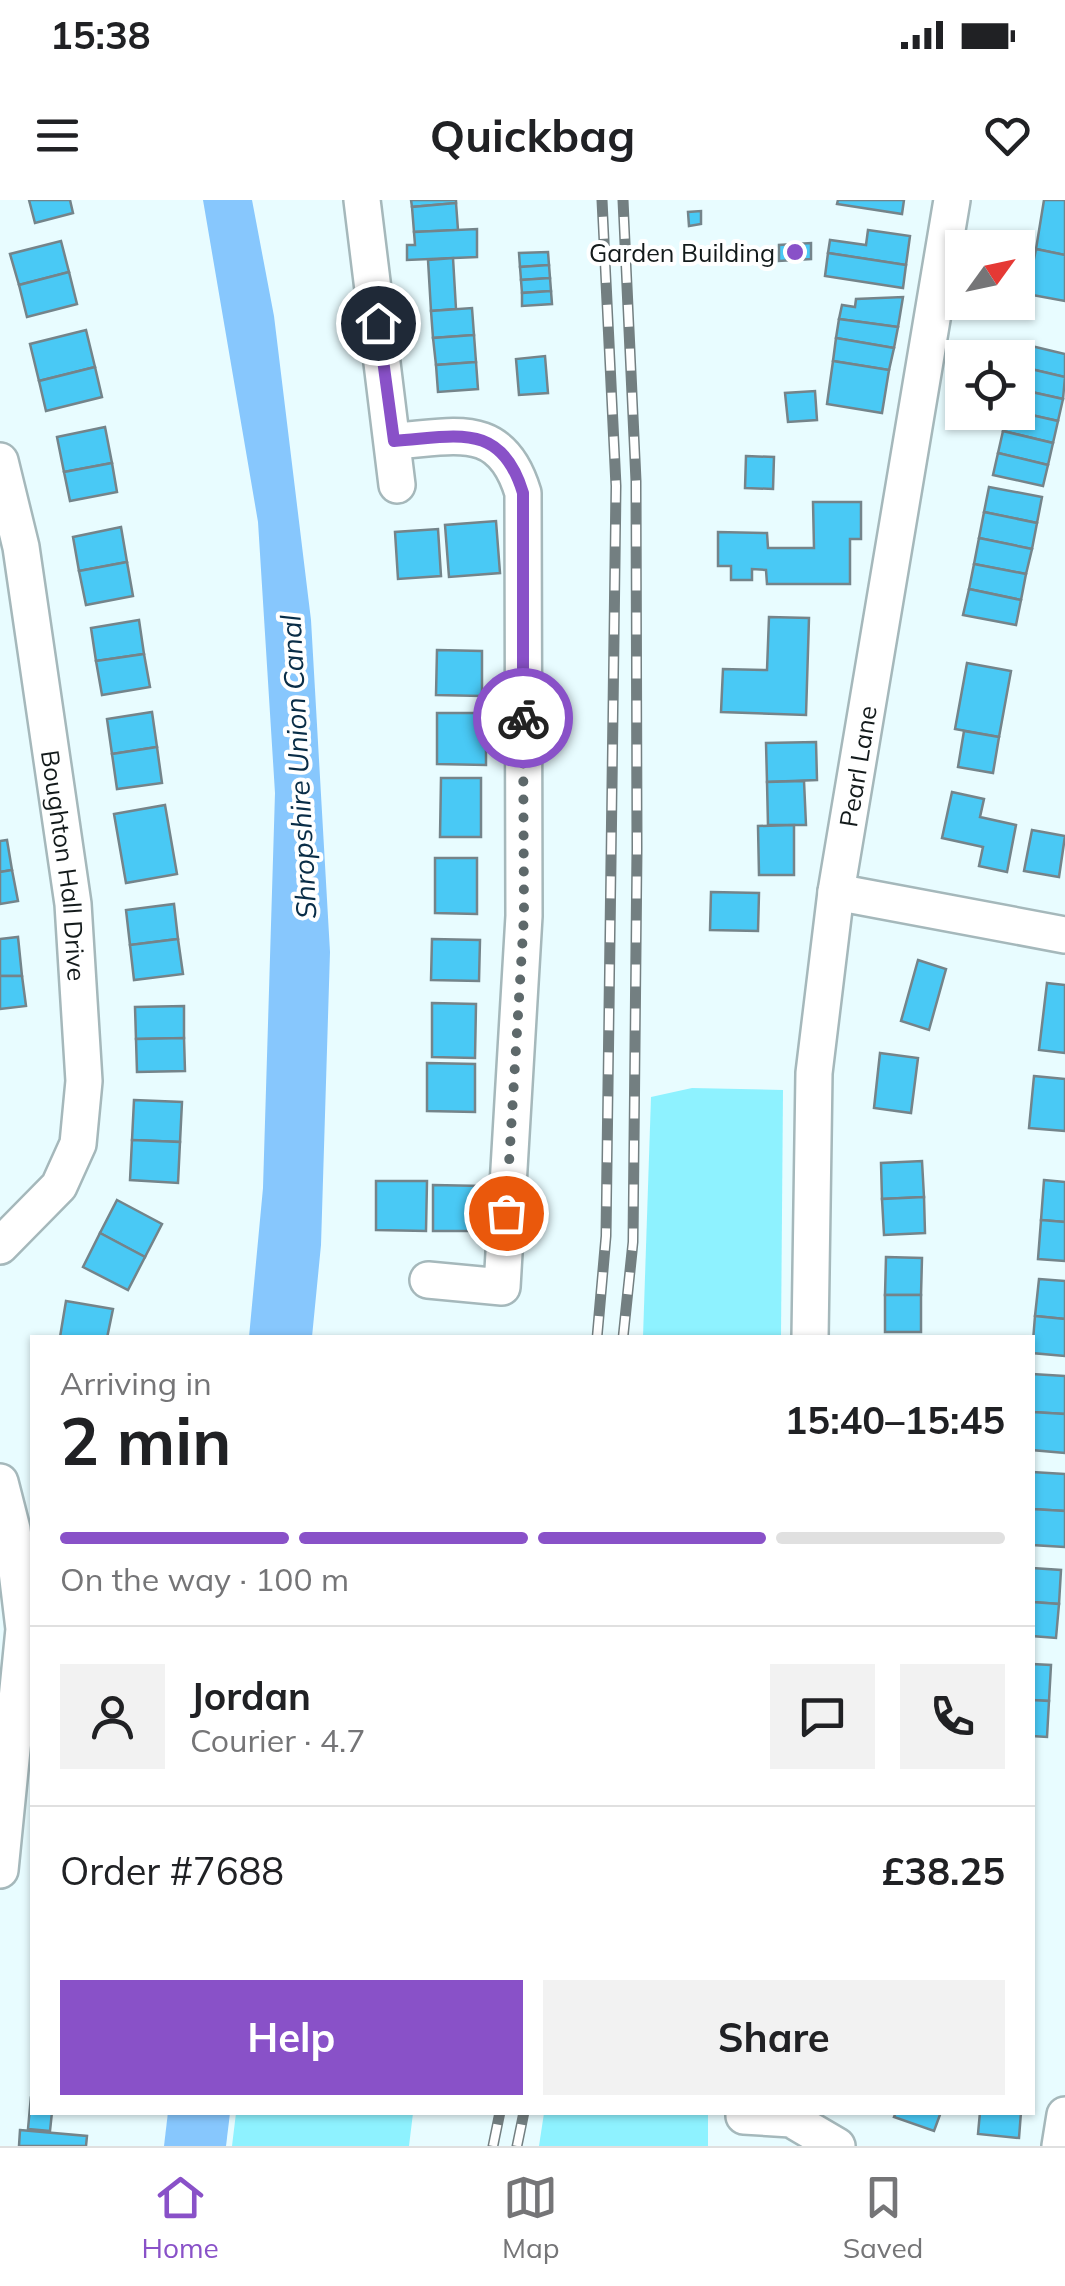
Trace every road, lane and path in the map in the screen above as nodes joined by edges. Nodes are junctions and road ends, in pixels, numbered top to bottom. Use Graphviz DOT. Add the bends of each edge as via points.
graph roads {
  1 [pos="362,200"];
  2 [pos="952,200"];
  3 [pos="394,441"];
  4 [pos="0,461"];
  5 [pos="397,484"];
  6 [pos="836,892"];
  7 [pos="1065,935"];
  8 [pos="0,1246"];
  9 [pos="428,1280"];
  10 [pos="810,1335"];
  11 [pos="0,1482"];
  12 [pos="0,1870"];
  13 [pos="1065,2115"];
  14 [pos="743,2125"];
  15 [pos="836,2146"];
  16 [pos="1060,2146"];
  1 -- 3 [label="street"];
  2 -- 6 [label="street, Pearl Lane"];
  3 -- 5 [label="street"];
  3 -- 9 [label="street" via="490,441 516,471 523,493 524,916 502,1287"];
  4 -- 8 [label="street, Boughton Hall Drive" via="20,547 73,904 84,1080 78,1144 59,1186"];
  6 -- 7 [label="street"];
  6 -- 10 [label="street, Pearl Lane" via="814,1073"];
  11 -- 12 [label="street" via="24,1628"];
  13 -- 16 [label="street"];
  14 -- 15 [label="street" via="791,2118"];
}
